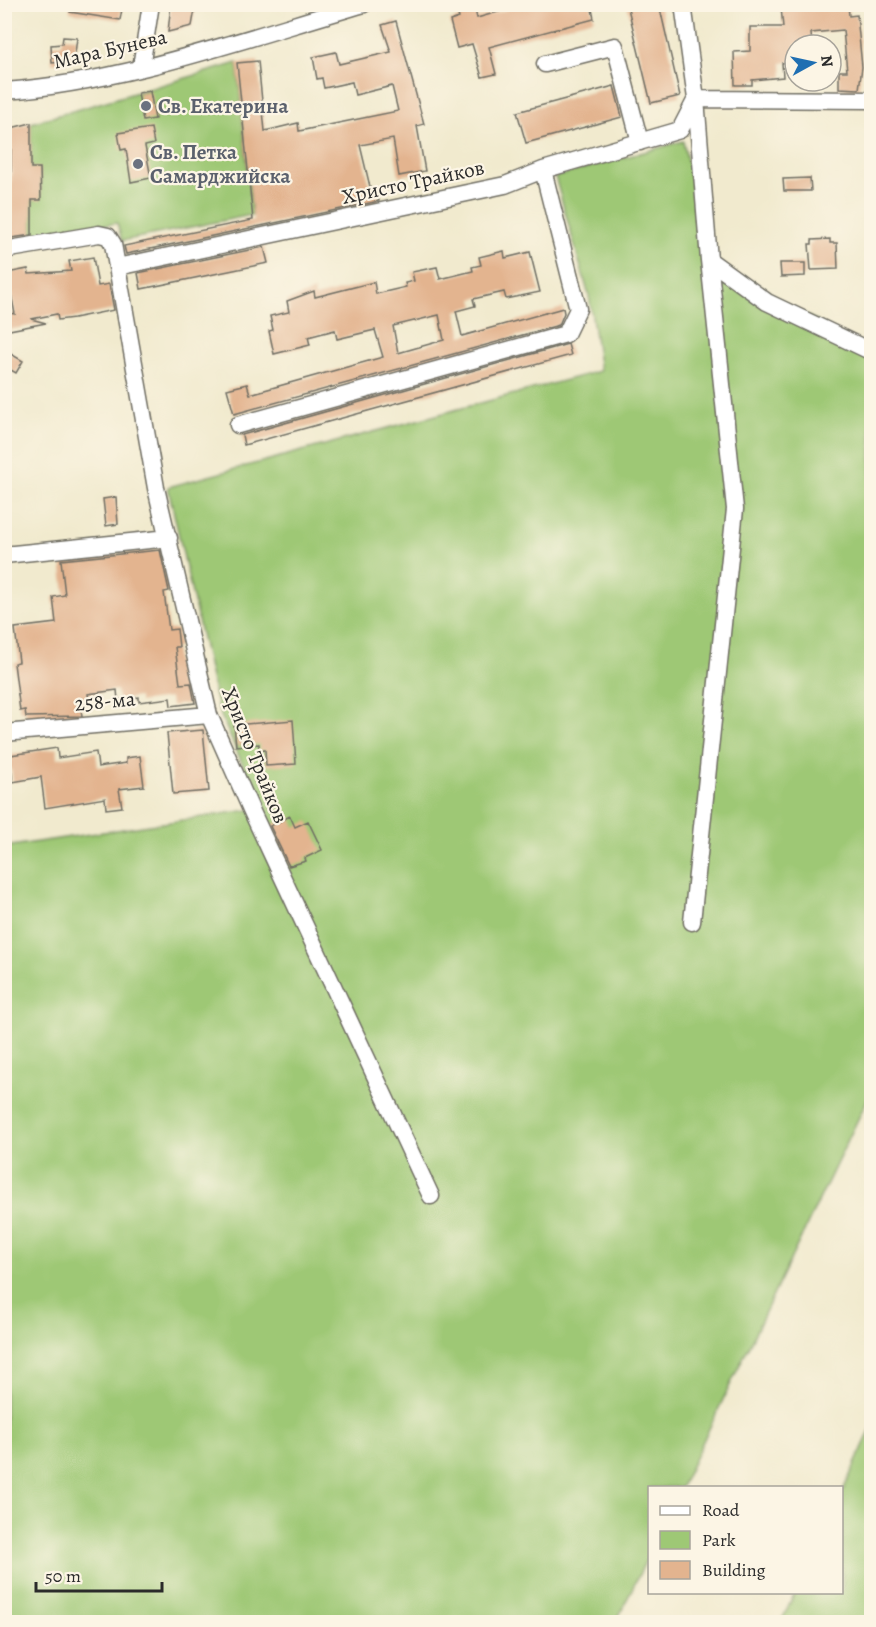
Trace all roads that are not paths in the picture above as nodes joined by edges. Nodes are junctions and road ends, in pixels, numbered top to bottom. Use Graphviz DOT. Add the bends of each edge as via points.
graph roads {
  1 [pos="151,4"];
  2 [pos="364,4"];
  3 [pos="683,4"];
  4 [pos="545,64"];
  5 [pos="141,67"];
  6 [pos="4,91"];
  7 [pos="696,99"];
  8 [pos="872,100"];
  9 [pos="640,142"];
  10 [pos="543,170"];
  11 [pos="4,250"];
  12 [pos="709,260"];
  13 [pos="117,267"];
  14 [pos="872,352"];
  15 [pos="238,425"];
  16 [pos="169,538"];
  17 [pos="4,555"];
  18 [pos="209,715"];
  19 [pos="4,733"];
  20 [pos="692,922"];
  21 [pos="431,1196"];
  1 -- 5 [label="street"];
  2 -- 5 [label="street, Мара Бунева"];
  3 -- 7 [label="street"];
  4 -- 9 [label="street" via="615,46"];
  5 -- 6 [label="street, Мара Бунева" via="34,89"];
  7 -- 8 [label="street"];
  7 -- 9 [label="street, Христо Трайков" via="680,130"];
  7 -- 12 [label="street"];
  9 -- 10 [label="street, Христо Трайков"];
  10 -- 13 [label="street, Христо Трайков" via="505,185"];
  10 -- 15 [label="street" via="578,309 566,334"];
  11 -- 13 [label="street, Христо Трайков" via="99,234 108,236 113,244"];
  12 -- 14 [label="street" via="767,302"];
  12 -- 20 [label="street" via="735,509"];
  13 -- 16 [label="street, Христо Трайков" via="156,488"];
  16 -- 17 [label="street"];
  16 -- 18 [label="street, Христо Трайков"];
  18 -- 19 [label="street, 258-ма"];
  18 -- 21 [label="street, Христо Трайков"];
}
